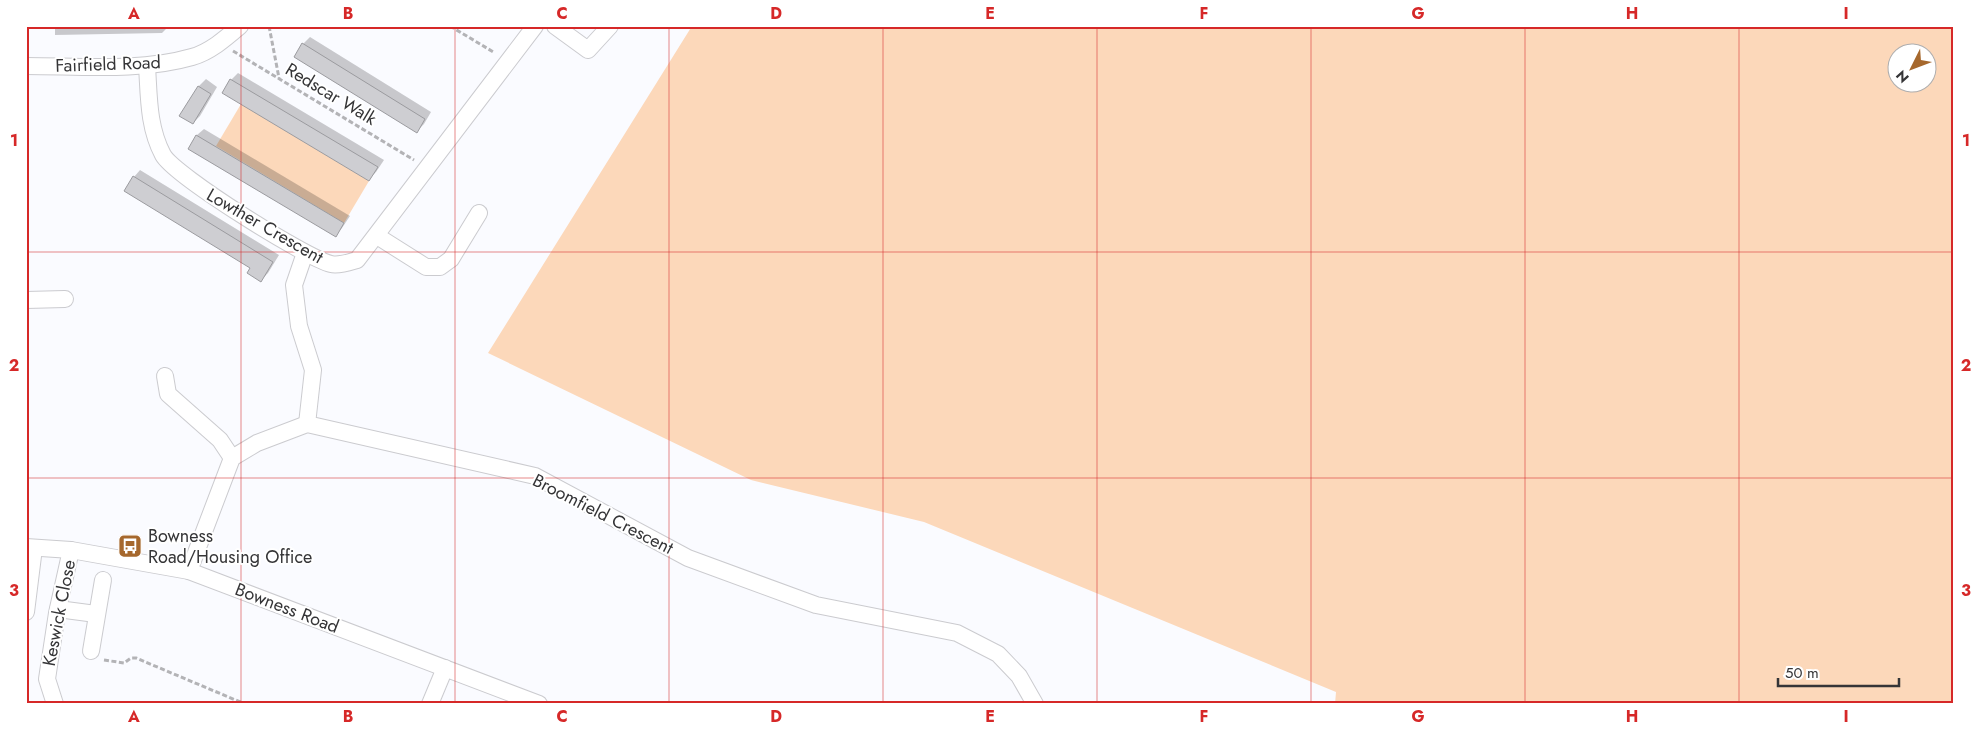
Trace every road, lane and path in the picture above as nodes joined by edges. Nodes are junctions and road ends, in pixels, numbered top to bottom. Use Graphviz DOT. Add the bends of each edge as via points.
graph roads {
  1 [pos="240,26"];
  2 [pos="269,26"];
  3 [pos="450,26"];
  4 [pos="535,26"];
  5 [pos="556,26"];
  6 [pos="610,26"];
  7 [pos="220,43"];
  8 [pos="509,62"];
  9 [pos="26,66"];
  10 [pos="147,66"];
  11 [pos="279,79"];
  12 [pos="427,168"];
  13 [pos="479,213"];
  14 [pos="377,236"];
  15 [pos="305,253"];
  16 [pos="65,299"];
  17 [pos="26,300"];
  18 [pos="165,376"];
  19 [pos="307,424"];
  20 [pos="232,458"];
  21 [pos="30,548"];
  22 [pos="71,550"];
  23 [pos="189,571"];
  24 [pos="103,580"];
  25 [pos="58,609"];
  26 [pos="26,612"];
  27 [pos="96,614"];
  28 [pos="93,654"];
  29 [pos="445,668"];
  30 [pos="55,704"];
  31 [pos="245,704"];
  32 [pos="430,704"];
  33 [pos="539,704"];
  34 [pos="1035,704"];
  1 -- 7 [label="street, Fairfield Road"];
  2 -- 11 [label="path"];
  3 -- 8 [label="path"];
  4 -- 8 [label="street, Lowther Crescent"];
  5 -- 6 [label="street" via="588,50"];
  7 -- 10 [label="street, Fairfield Road" via="193,57"];
  7 -- 11 [label="path, Redscar Walk"];
  8 -- 12 [label="street, Lowther Crescent"];
  9 -- 10 [label="street, Fairfield Road"];
  10 -- 15 [label="street, Lowther Crescent" via="150,120 164,156 193,183"];
  11 -- 12 [label="path, Redscar Walk"];
  12 -- 14 [label="street, Lowther Crescent"];
  13 -- 14 [label="street" via="451,260 440,268 426,267"];
  14 -- 15 [label="street, Lowther Crescent" via="358,260 333,265"];
  15 -- 19 [label="street" via="294,285 299,326 313,370"];
  16 -- 17 [label="street"];
  18 -- 20 [label="street" via="168,394 220,440"];
  19 -- 20 [label="street" via="257,443"];
  19 -- 34 [label="street, Broomfield Crescent" via="535,476 688,558 816,605 957,633 998,654 1019,676"];
  20 -- 23 [label="street"];
  21 -- 22 [label="street, Bowness Road"];
  21 -- 26 [label="street"];
  22 -- 23 [label="street, Bowness Road"];
  22 -- 25 [label="street, Keswick Close"];
  23 -- 29 [label="street, Bowness Road"];
  24 -- 27 [label="street"];
  25 -- 27 [label="street"];
  25 -- 30 [label="street, Keswick Close" via="47,679"];
  27 -- 28 [label="street"];
  28 -- 31 [label="path" via="124,664 136,658"];
  29 -- 32 [label="street"];
  29 -- 33 [label="street, Bowness Road"];
}
